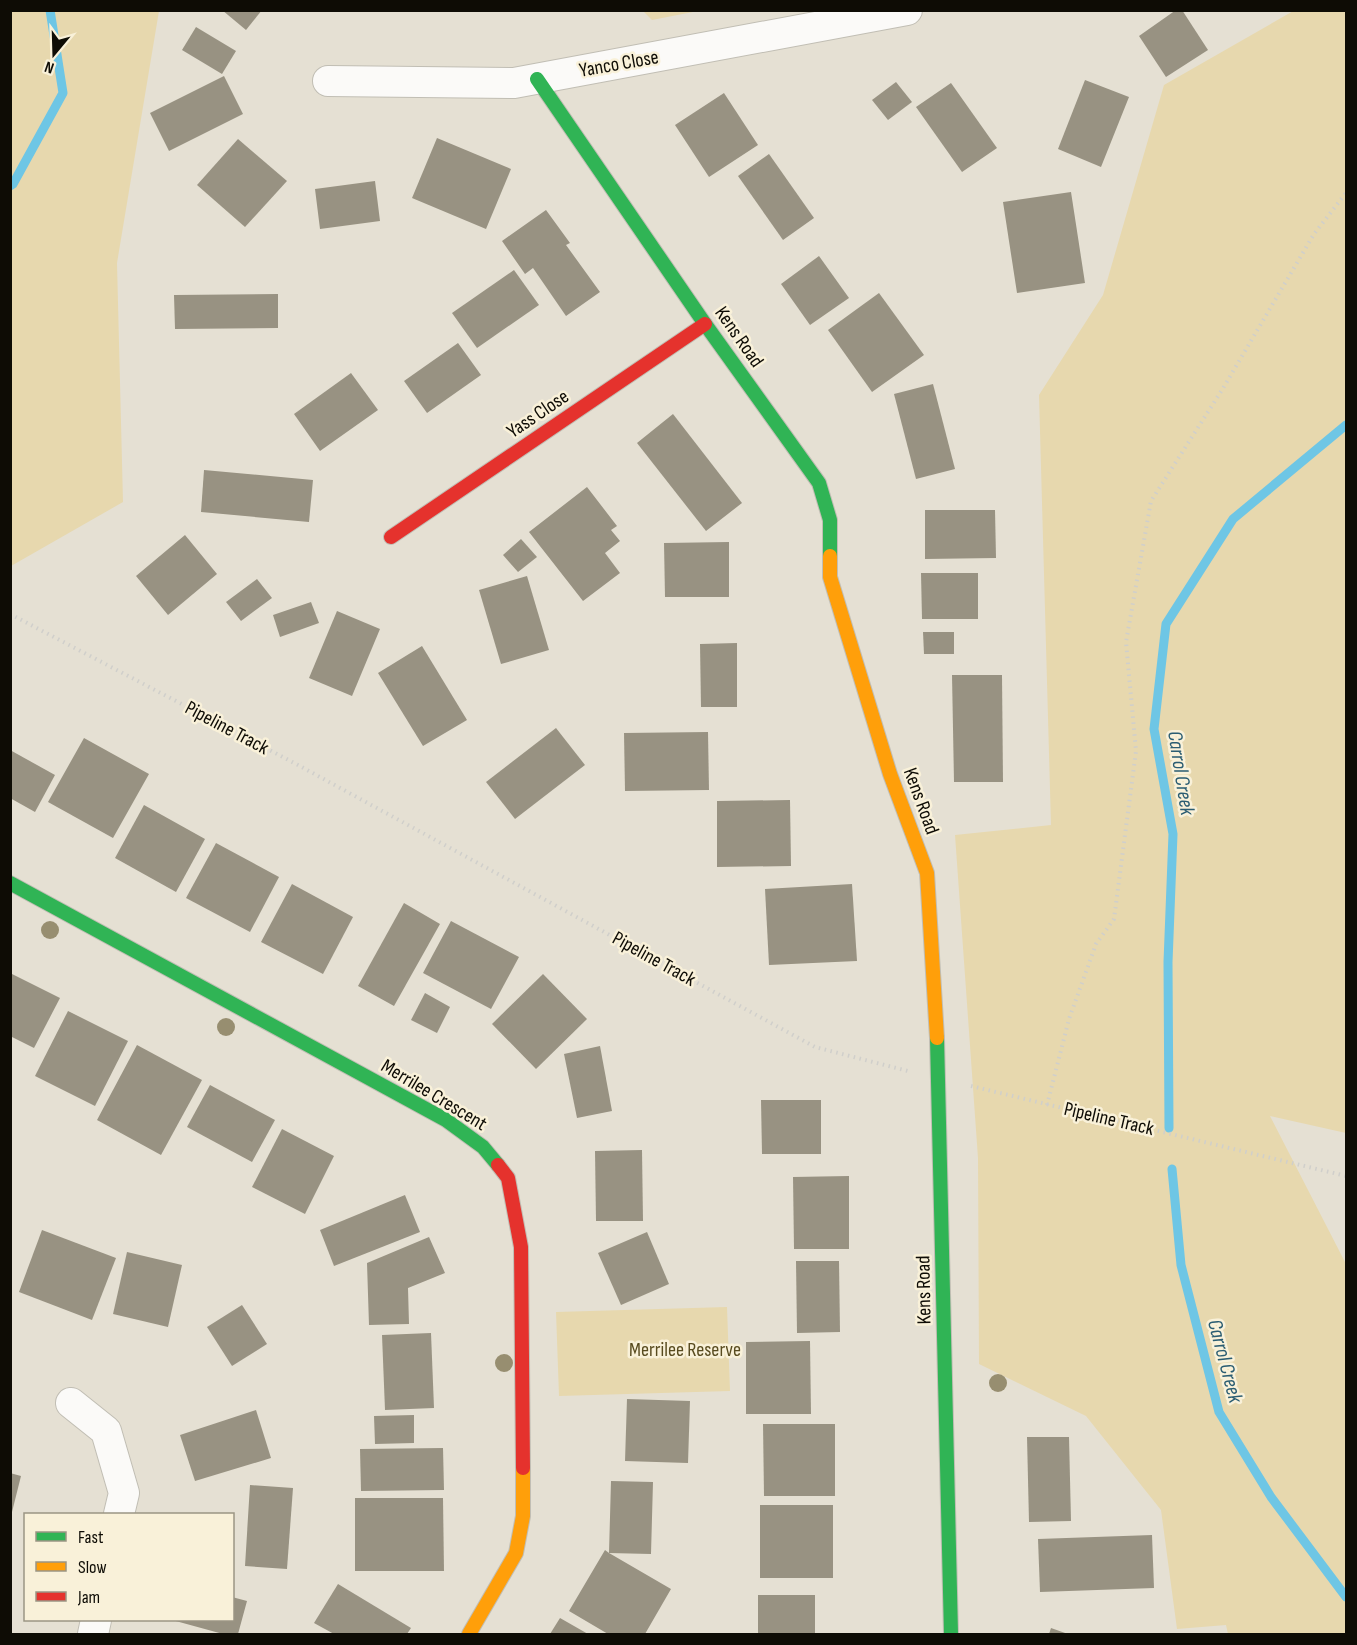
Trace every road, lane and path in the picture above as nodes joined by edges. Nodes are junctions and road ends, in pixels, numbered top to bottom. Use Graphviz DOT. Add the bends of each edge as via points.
graph roads {
  1 [pos="907,10"];
  2 [pos="537,79"];
  3 [pos="328,81"];
  4 [pos="1347,193"];
  5 [pos="705,324"];
  6 [pos="392,537"];
  7 [pos="10,614"];
  8 [pos="10,884"];
  9 [pos="939,1079"];
  10 [pos="1047,1105"];
  11 [pos="1347,1176"];
  12 [pos="71,1403"];
  13 [pos="119,1513"];
  14 [pos="469,1635"];
  15 [pos="951,1635"];
  1 -- 2 [label="street, Yanco Close"];
  2 -- 3 [label="street, Yanco Close" via="514,83"];
  2 -- 5 [label="street, Kens Road"];
  4 -- 10 [label="path" via="1314,234 1151,501 1126,642 1136,751 1114,919 1096,944 1070,1019"];
  5 -- 6 [label="street, Yass Close"];
  5 -- 9 [label="street, Kens Road" via="819,483 830,520 830,577 890,774 927,873"];
  7 -- 9 [label="path, Pipeline Track" via="815,1047"];
  8 -- 14 [label="street, Merrilee Crescent" via="446,1120 483,1148 508,1178 521,1247 523,1516 516,1553"];
  9 -- 10 [label="path, Pipeline Track"];
  9 -- 15 [label="street, Kens Road"];
  10 -- 11 [label="path, Pipeline Track"];
  12 -- 13 [label="street" via="106,1431 124,1493"];
}
